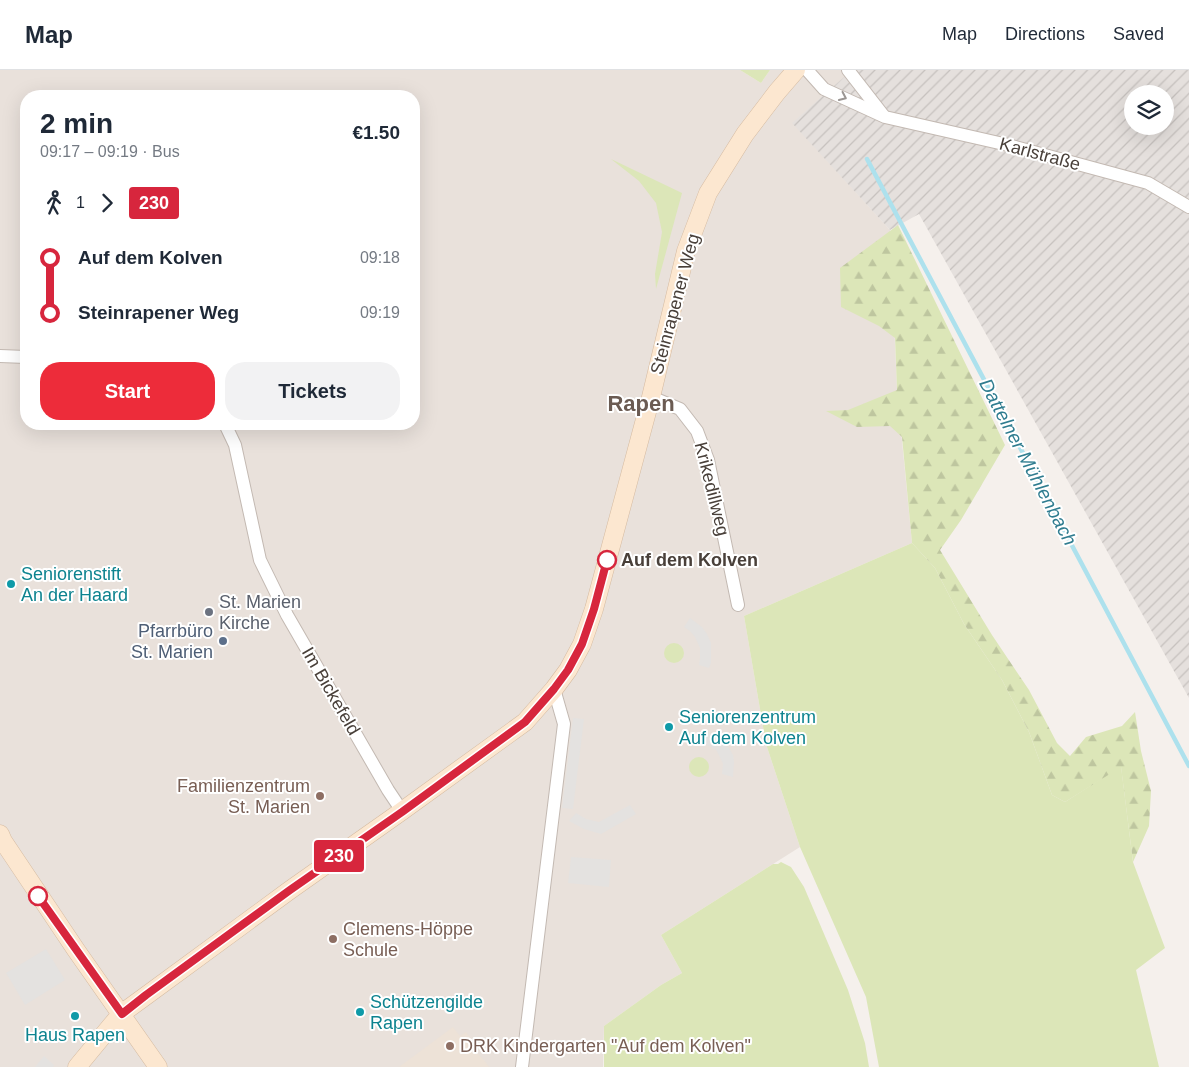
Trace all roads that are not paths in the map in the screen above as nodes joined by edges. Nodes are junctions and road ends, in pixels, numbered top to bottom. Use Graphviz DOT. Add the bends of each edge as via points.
graph roads {
  1 [pos="796,70"];
  2 [pos="807,70"];
  3 [pos="848,70"];
  4 [pos="885,116"];
  5 [pos="1189,207"];
  6 [pos="0,356"];
  7 [pos="20,357"];
  8 [pos="651,397"];
  9 [pos="228,430"];
  10 [pos="738,605"];
  11 [pos="554,689"];
  12 [pos="402,812"];
  13 [pos="0,834"];
  14 [pos="122,1014"];
  15 [pos="77,1067"];
  16 [pos="158,1067"];
  17 [pos="522,1067"];
  1 -- 8 [label="street, Steinrapener Weg" via="745,134 708,193 686,251"];
  2 -- 4 [label="street, Karlstraße, one-way" via="824,88"];
  3 -- 4 [label="street"];
  4 -- 5 [label="street, Karlstraße" via="1148,183"];
  6 -- 7 [label="street"];
  8 -- 10 [label="street, Krikedillweg" via="680,409 697,431 708,460"];
  8 -- 11 [label="street, Steinrapener Weg" via="594,609 582,644"];
  9 -- 12 [label="street, Im Bickefeld" via="234,445 260,560 287,616"];
  11 -- 12 [label="street, Steinrapener Weg" via="525,722"];
  11 -- 17 [label="street" via="564,724"];
  12 -- 14 [label="street, Steinrapener Weg"];
  13 -- 14 [label="street" via="38,896"];
  14 -- 15 [label="street, Steinrapener Weg"];
  14 -- 16 [label="street"];
}
